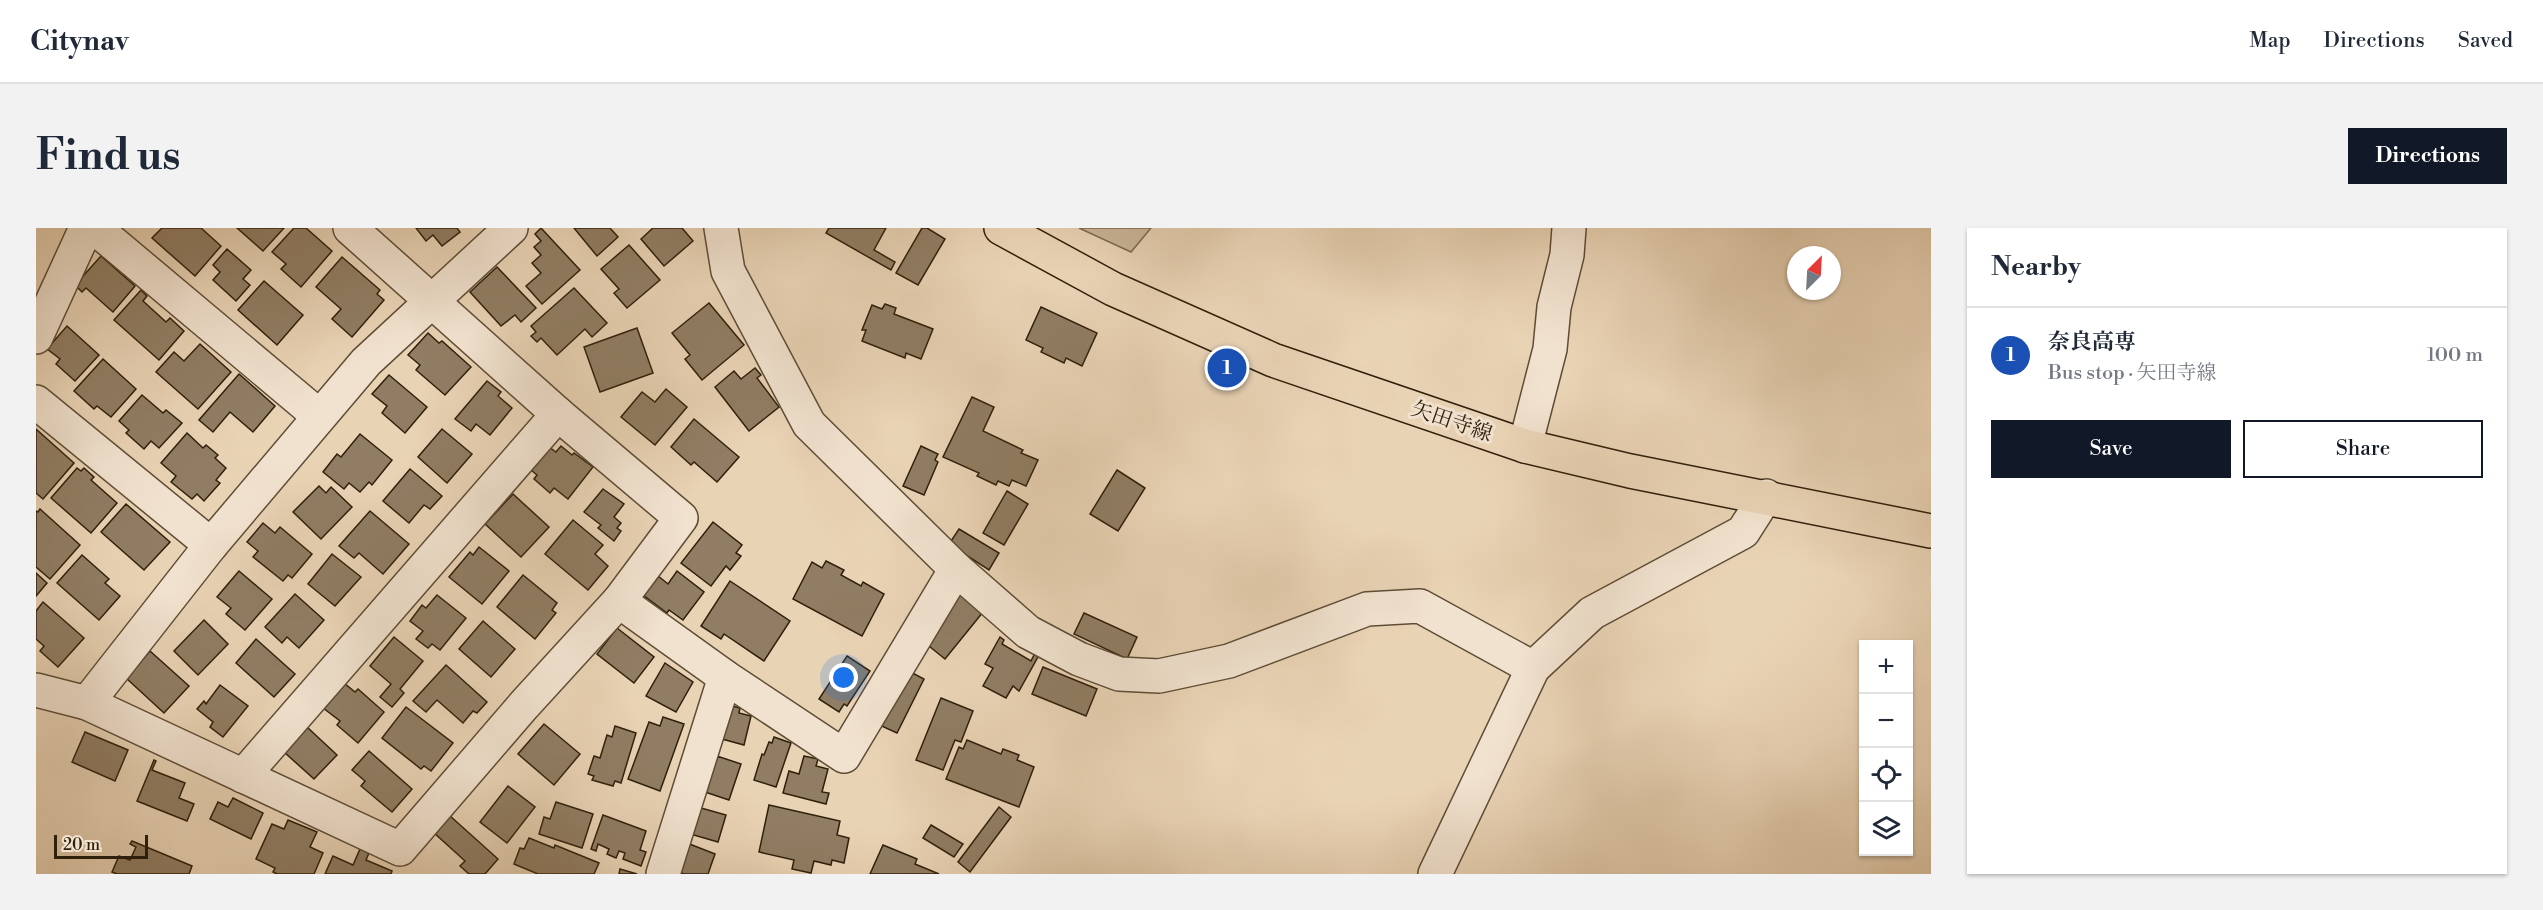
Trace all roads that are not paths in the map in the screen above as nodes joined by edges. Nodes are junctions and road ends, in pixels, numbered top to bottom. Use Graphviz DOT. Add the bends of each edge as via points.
graph roads {
  1 [pos="86,228"];
  2 [pos="95,228"];
  3 [pos="350,228"];
  4 [pos="511,228"];
  5 [pos="721,228"];
  6 [pos="1001,228"];
  7 [pos="1569,228"];
  8 [pos="432,302"];
  9 [pos="36,337"];
  10 [pos="36,402"];
  11 [pos="558,414"];
  12 [pos="319,416"];
  13 [pos="1525,446"];
  14 [pos="1766,496"];
  15 [pos="1931,531"];
  16 [pos="211,545"];
  17 [pos="956,569"];
  18 [pos="619,601"];
  19 [pos="1533,668"];
  20 [pos="725,677"];
  21 [pos="36,690"];
  22 [pos="87,703"];
  23 [pos="243,776"];
  24 [pos="663,874"];
  25 [pos="1435,874"];
  1 -- 9 [label="street"];
  2 -- 12 [label="street"];
  3 -- 8 [label="street"];
  4 -- 8 [label="street"];
  5 -- 17 [label="street" via="728,271 808,424"];
  6 -- 13 [label="main road, 矢田寺線" via="1113,289 1273,360"];
  7 -- 13 [label="street" via="1568,255 1554,307 1550,349"];
  8 -- 11 [label="street"];
  8 -- 12 [label="street" via="366,362"];
  10 -- 16 [label="street"];
  11 -- 18 [label="street" via="681,518"];
  11 -- 23 [label="street"];
  12 -- 16 [label="street"];
  13 -- 14 [label="main road, 矢田寺線" via="1630,471"];
  14 -- 15 [label="main road, 矢田寺線"];
  14 -- 19 [label="street" via="1743,532 1592,613"];
  16 -- 22 [label="street"];
  17 -- 19 [label="street" via="1028,632 1079,660 1119,674 1159,675 1229,661 1367,609 1420,606"];
  17 -- 20 [label="street" via="844,756"];
  18 -- 20 [label="street"];
  18 -- 23 [label="street" via="400,849"];
  19 -- 25 [label="street"];
  20 -- 24 [label="street"];
  21 -- 22 [label="street"];
  22 -- 23 [label="street"];
}
